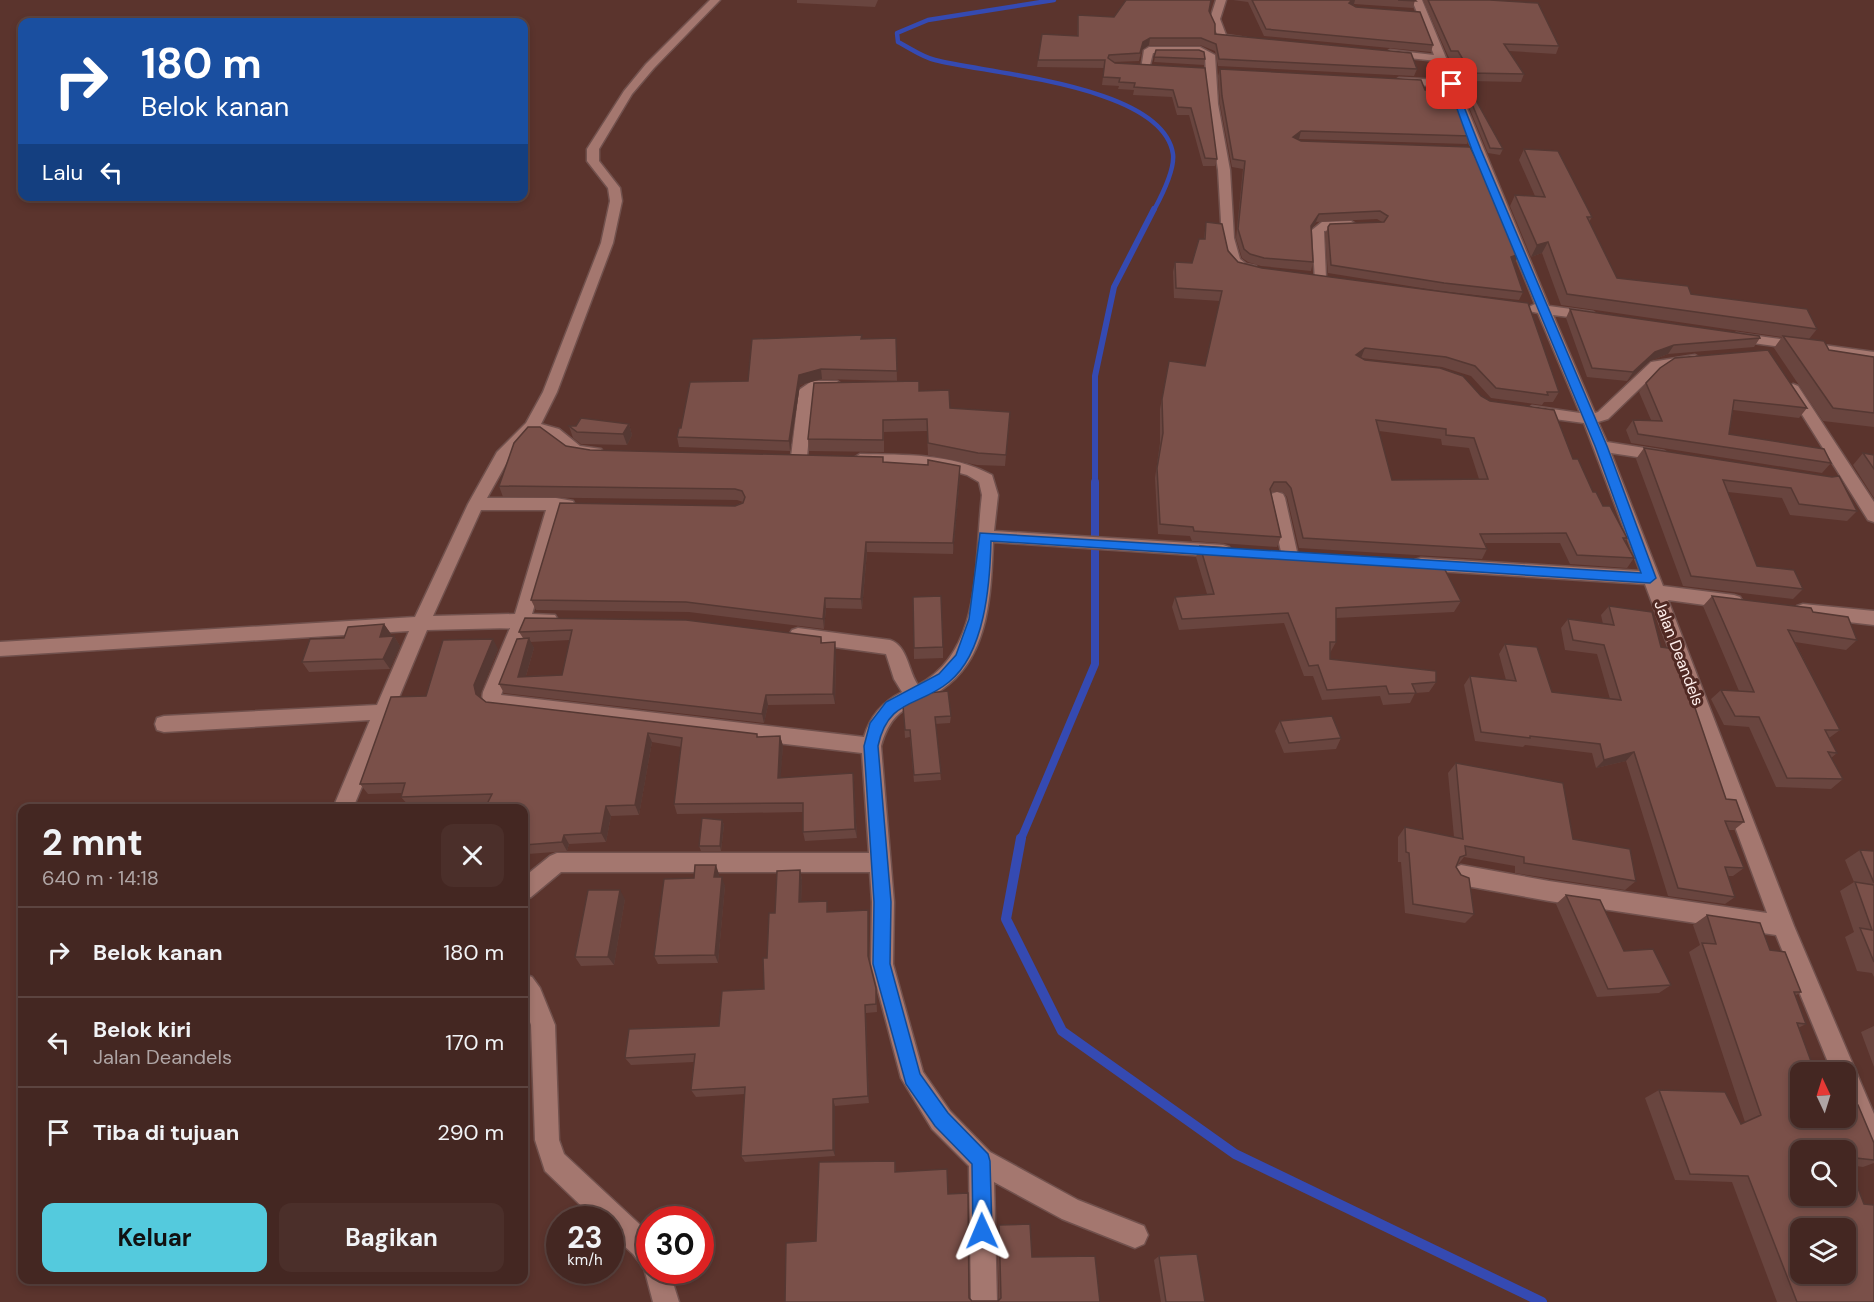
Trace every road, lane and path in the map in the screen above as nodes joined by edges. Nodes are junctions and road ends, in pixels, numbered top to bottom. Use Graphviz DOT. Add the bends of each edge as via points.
graph roads {
  1 [pos="715,0"];
  2 [pos="1221,0"];
  3 [pos="1417,9"];
  4 [pos="1258,41"];
  5 [pos="1377,51"];
  6 [pos="1442,59"];
  7 [pos="1146,67"];
  8 [pos="1392,80"];
  9 [pos="1452,84"];
  10 [pos="1366,225"];
  11 [pos="1260,272"];
  12 [pos="1320,278"];
  13 [pos="1521,306"];
  14 [pos="1544,309"];
  15 [pos="1612,318"];
  16 [pos="1725,335"];
  17 [pos="1874,356"];
  18 [pos="1713,358"];
  19 [pos="1783,374"];
  20 [pos="857,386"];
  21 [pos="1518,410"];
  22 [pos="1588,419"];
  23 [pos="532,426"];
  24 [pos="1601,446"];
  25 [pos="616,454"];
  26 [pos="799,457"];
  27 [pos="845,459"];
  28 [pos="1683,459"];
  29 [pos="1277,498"];
  30 [pos="476,504"];
  31 [pos="556,504"];
  32 [pos="578,505"];
  33 [pos="1874,516"];
  34 [pos="985,536"];
  35 [pos="1244,553"];
  36 [pos="1267,554"];
  37 [pos="1406,564"];
  38 [pos="1653,585"];
  39 [pos="1751,604"];
  40 [pos="1786,609"];
  41 [pos="1874,618"];
  42 [pos="522,619"];
  43 [pos="564,620"];
  44 [pos="421,623"];
  45 [pos="781,633"];
  46 [pos="0,649"];
  47 [pos="914,694"];
  48 [pos="383,712"];
  49 [pos="164,724"];
  50 [pos="871,746"];
  51 [pos="345,804"];
  52 [pos="880,862"];
  53 [pos="1461,874"];
  54 [pos="528,887"];
  55 [pos="1783,926"];
  56 [pos="528,990"];
  57 [pos="1840,1062"];
  58 [pos="1856,1100"];
  59 [pos="1874,1143"];
  60 [pos="981,1161"];
  61 [pos="1136,1235"];
  62 [pos="636,1239"];
  63 [pos="660,1284"];
  64 [pos="666,1302"];
  65 [pos="984,1302"];
  1 -- 23 [label="street" via="650,66 593,149 593,161 614,189 616,201 607,243 550,392"];
  2 -- 4 [label="street" via="1213,15 1223,38"];
  3 -- 6 [label="street, Jalan Deandels"];
  5 -- 6 [label="street"];
  6 -- 9 [label="street, Jalan Deandels"];
  7 -- 11 [label="street" via="1149,50 1200,50 1210,55 1228,238 1234,260 1242,267"];
  8 -- 9 [label="street"];
  9 -- 14 [label="street, Jalan Deandels" via="1471,150"];
  10 -- 12 [label="street" via="1322,226 1318,230"];
  13 -- 14 [label="street"];
  14 -- 15 [label="street"];
  14 -- 22 [label="street, Jalan Deandels"];
  16 -- 17 [label="street" via="1763,351"];
  18 -- 22 [label="street" via="1656,365 1611,410"];
  19 -- 33 [label="street"];
  20 -- 26 [label="street" via="812,386 806,390"];
  21 -- 22 [label="street"];
  22 -- 24 [label="street, Jalan Deandels"];
  23 -- 25 [label="street" via="554,433 576,451"];
  23 -- 30 [label="street" via="505,452"];
  24 -- 28 [label="street"];
  24 -- 38 [label="street, Jalan Deandels"];
  27 -- 34 [label="street" via="935,463 975,472 986,479 990,495"];
  29 -- 36 [label="street" via="1296,556"];
  30 -- 31 [label="street"];
  30 -- 44 [label="street"];
  31 -- 32 [label="street"];
  31 -- 42 [label="street"];
  34 -- 35 [label="street"];
  34 -- 47 [label="street" via="976,619 962,657 944,678"];
  37 -- 38 [label="street"];
  38 -- 39 [label="street"];
  38 -- 55 [label="street, Jalan Deandels"];
  40 -- 41 [label="street"];
  42 -- 43 [label="street"];
  42 -- 44 [label="street"];
  42 -- 50 [label="street" via="492,692 494,702"];
  44 -- 46 [label="street"];
  44 -- 48 [label="street"];
  45 -- 47 [label="street" via="890,647"];
  47 -- 50 [label="street" via="891,706 875,727"];
  48 -- 49 [label="street"];
  48 -- 51 [label="street"];
  50 -- 52 [label="street"];
  52 -- 54 [label="street" via="557,863"];
  52 -- 60 [label="street" via="882,964 913,1078 941,1120"];
  53 -- 55 [label="street"];
  55 -- 57 [label="street, Jalan Deandels"];
  56 -- 62 [label="street" via="543,1025 546,1140 554,1162"];
  58 -- 59 [label="street, Jalan Deandels"];
  60 -- 61 [label="street" via="1071,1210"];
  60 -- 65 [label="street"];
  63 -- 64 [label="street"];
}
